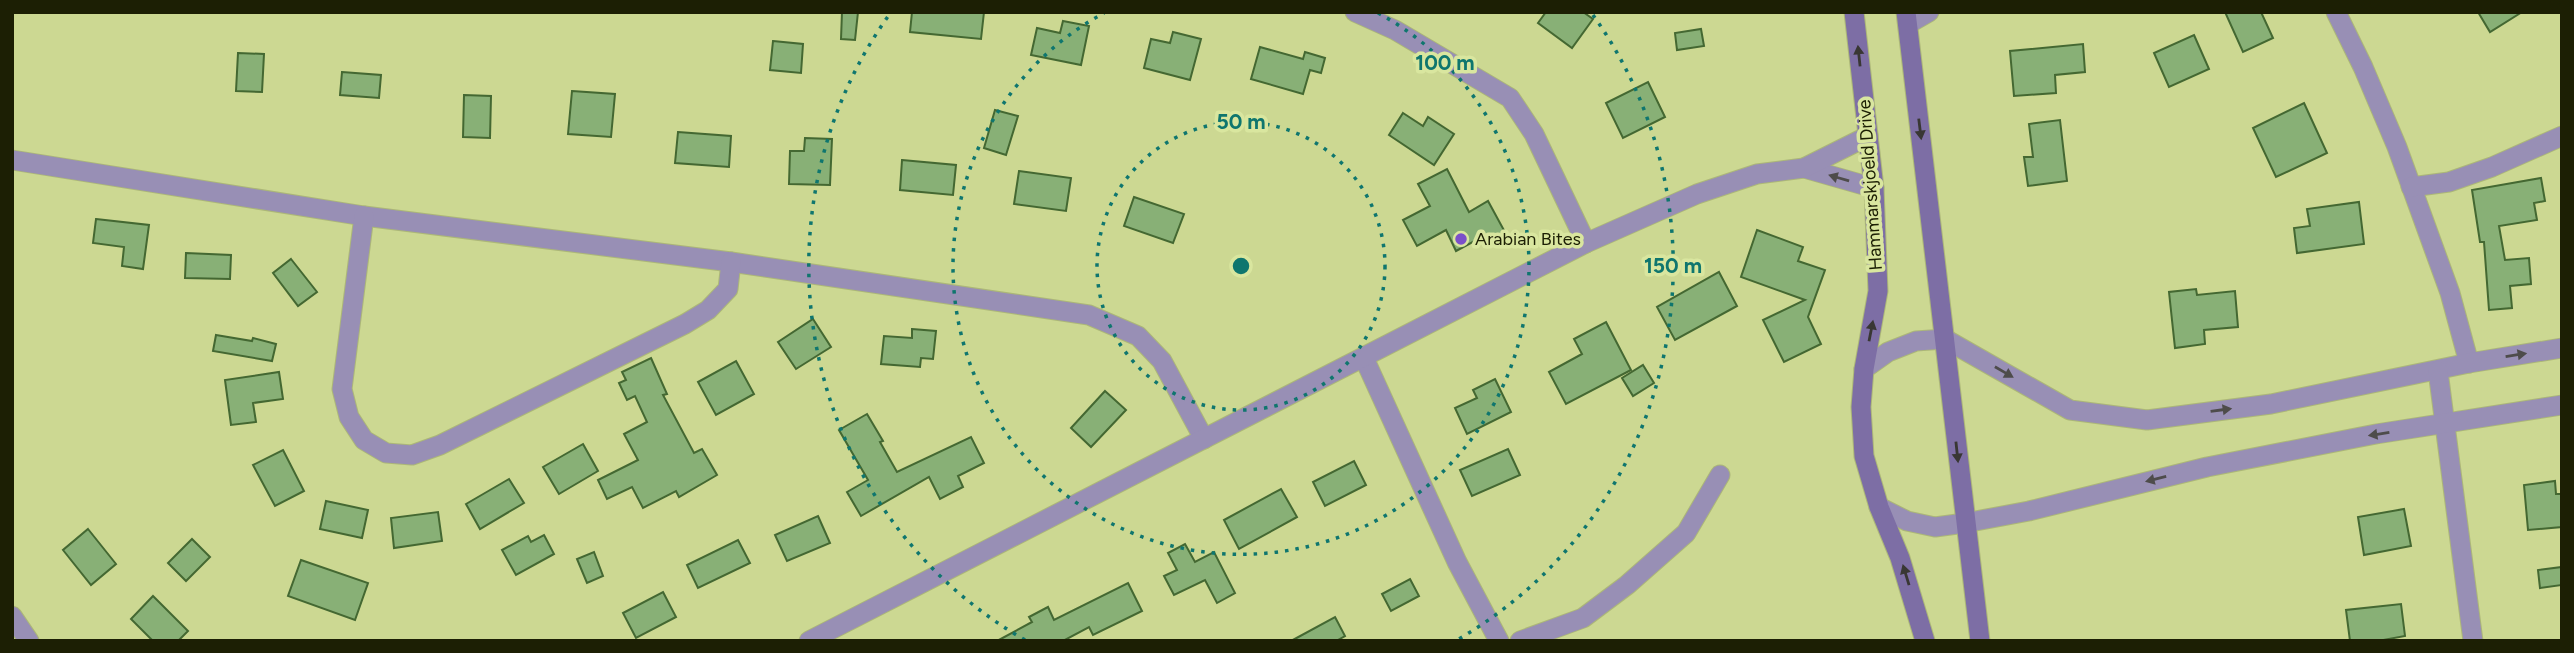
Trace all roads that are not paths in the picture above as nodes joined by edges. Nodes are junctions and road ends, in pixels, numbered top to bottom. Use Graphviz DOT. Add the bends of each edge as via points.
graph roads {
  1 [pos="1355,12"];
  2 [pos="1854,12"];
  3 [pos="1929,12"];
  4 [pos="2336,12"];
  5 [pos="1907,18"];
  6 [pos="1868,136"];
  7 [pos="2562,136"];
  8 [pos="12,160"];
  9 [pos="1804,168"];
  10 [pos="2410,187"];
  11 [pos="1874,188"];
  12 [pos="364,216"];
  13 [pos="1586,243"];
  14 [pos="731,262"];
  15 [pos="1945,339"];
  16 [pos="2562,348"];
  17 [pos="1364,358"];
  18 [pos="2469,363"];
  19 [pos="1864,369"];
  20 [pos="2438,370"];
  21 [pos="2562,405"];
  22 [pos="2446,424"];
  23 [pos="1204,439"];
  24 [pos="1720,475"];
  25 [pos="1879,506"];
  26 [pos="1965,523"];
  27 [pos="12,616"];
  28 [pos="29,641"];
  29 [pos="809,641"];
  30 [pos="1499,641"];
  31 [pos="1520,641"];
  32 [pos="1925,641"];
  33 [pos="1980,641"];
  34 [pos="2473,641"];
  1 -- 13 [label="street" via="1395,30 1510,98 1534,134"];
  6 -- 2 [label="main road, Hammarskjoeld Drive, one-way"];
  3 -- 5 [label="street"];
  4 -- 10 [label="street" via="2397,147"];
  5 -- 15 [label="main road, one-way"];
  6 -- 9 [label="street"];
  6 -- 11 [label="main road, Hammarskjoeld Drive"];
  7 -- 10 [label="street" via="2449,182"];
  8 -- 12 [label="street"];
  11 -- 9 [label="street, one-way"];
  9 -- 13 [label="street" via="1757,174 1697,194"];
  10 -- 18 [label="street" via="2450,293"];
  19 -- 11 [label="main road, Hammarskjoeld Drive, one-way" via="1878,291"];
  12 -- 14 [label="street"];
  12 -- 14 [label="street" via="342,389 349,417 364,440 386,453 412,455 440,445 685,324 708,310 728,289"];
  13 -- 17 [label="street"];
  14 -- 23 [label="street" via="1089,315 1114,324 1138,336 1162,361"];
  15 -- 19 [label="street" via="1916,341 1888,352"];
  15 -- 20 [label="street, one-way" via="2070,410 2147,420 2271,404"];
  15 -- 26 [label="main road, one-way"];
  18 -- 16 [label="street, one-way"];
  17 -- 23 [label="street"];
  17 -- 30 [label="street" via="1457,562"];
  18 -- 20 [label="street"];
  19 -- 25 [label="main road, Hammarskjoeld Drive" via="1864,456"];
  20 -- 22 [label="street"];
  21 -- 22 [label="street"];
  22 -- 26 [label="street, one-way" via="2207,467"];
  22 -- 34 [label="street"];
  23 -- 29 [label="street"];
  24 -- 31 [label="street" via="1686,533 1627,585 1583,618"];
  25 -- 26 [label="street" via="1908,521 1935,527"];
  32 -- 25 [label="main road, Hammarskjoeld Drive, one-way"];
  26 -- 33 [label="main road"];
  27 -- 28 [label="street"];
}
